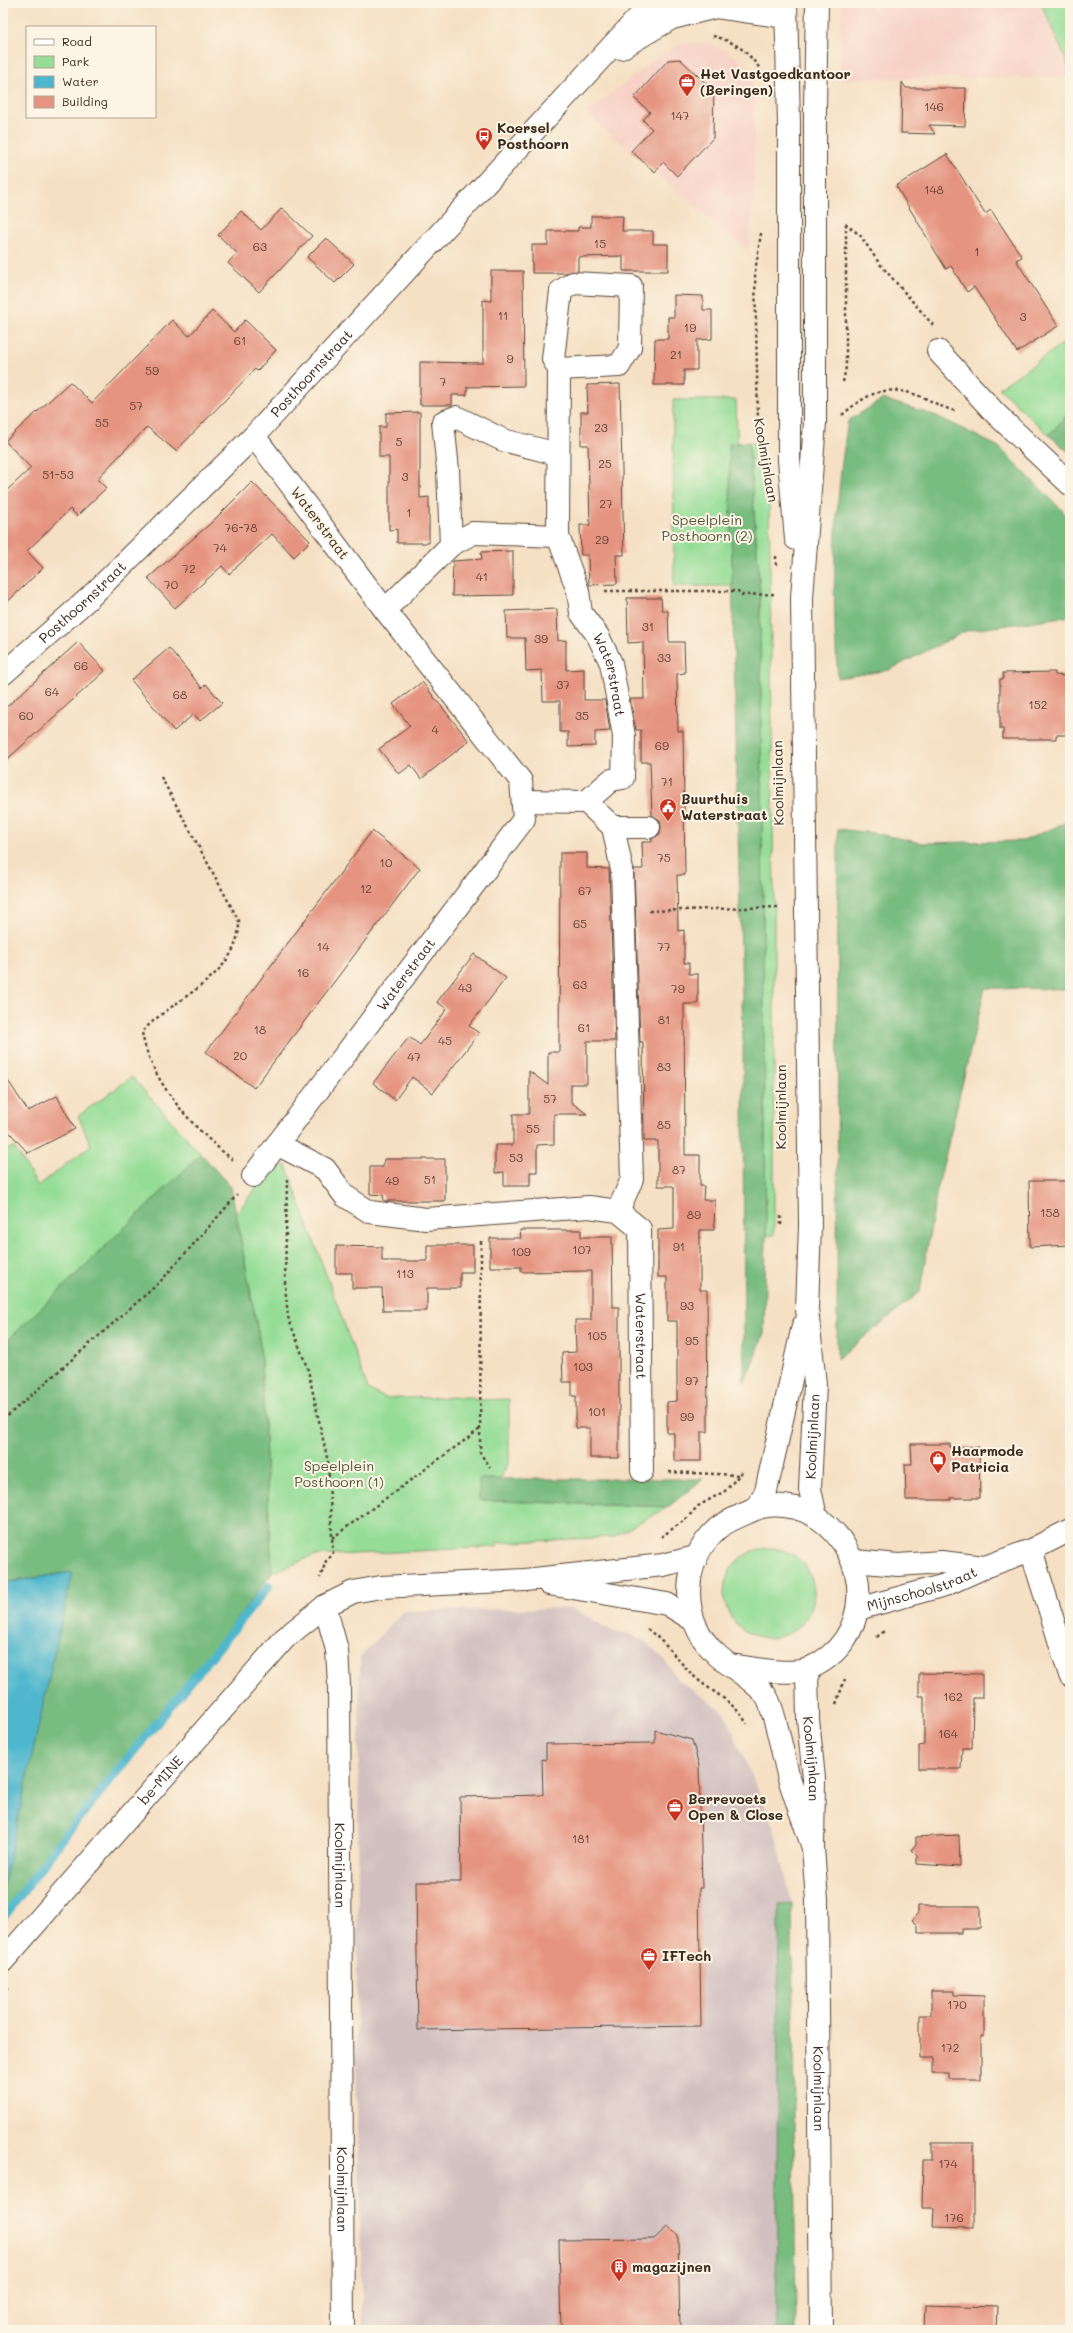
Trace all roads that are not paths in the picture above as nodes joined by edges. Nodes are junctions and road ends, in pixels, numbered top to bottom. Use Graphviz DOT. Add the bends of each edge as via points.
graph roads {
  1 [pos="658,3"];
  2 [pos="817,3"];
  3 [pos="786,10"];
  4 [pos="604,57"];
  5 [pos="938,351"];
  6 [pos="559,369"];
  7 [pos="254,436"];
  8 [pos="557,454"];
  9 [pos="1070,484"];
  10 [pos="558,536"];
  11 [pos="451,545"];
  12 [pos="802,598"];
  13 [pos="385,610"];
  14 [pos="3,674"];
  15 [pos="524,801"];
  16 [pos="586,802"];
  17 [pos="613,827"];
  18 [pos="649,827"];
  19 [pos="281,1146"];
  20 [pos="253,1176"];
  21 [pos="618,1211"];
  22 [pos="807,1309"];
  23 [pos="642,1471"];
  24 [pos="758,1507"];
  25 [pos="816,1517"];
  26 [pos="1070,1530"];
  27 [pos="1031,1550"];
  28 [pos="696,1557"];
  29 [pos="854,1561"];
  30 [pos="985,1567"];
  31 [pos="524,1580"];
  32 [pos="325,1606"];
  33 [pos="858,1609"];
  34 [pos="693,1620"];
  35 [pos="731,1665"];
  36 [pos="807,1670"];
  37 [pos="1070,1675"];
  38 [pos="813,1848"];
  39 [pos="3,1961"];
  40 [pos="343,2330"];
  41 [pos="821,2330"];
  1 -- 4 [label="street, Posthoornstraat" via="647,8"];
  2 -- 12 [label="street, Koolmijnlaan" via="815,422"];
  3 -- 4 [label="street, Posthoornstraat" via="716,7 672,18"];
  3 -- 12 [label="street, Koolmijnlaan" via="789,124 789,460"];
  4 -- 7 [label="street, Posthoornstraat"];
  5 -- 9 [label="street" via="996,414"];
  6 -- 6 [label="street, Waterstraat" via="619,366 630,348 632,286 573,283 562,292 553,359"];
  6 -- 8 [label="street, Waterstraat"];
  7 -- 13 [label="street, Waterstraat"];
  7 -- 14 [label="street, Posthoornstraat" via="88,598"];
  8 -- 10 [label="street, Waterstraat"];
  8 -- 11 [label="street" via="503,440 456,417 443,422"];
  10 -- 11 [label="street" via="473,533"];
  10 -- 16 [label="street, Waterstraat" via="578,591 581,613 598,636 611,663 624,736 623,778 611,780"];
  11 -- 13 [label="street"];
  12 -- 22 [label="street, Koolmijnlaan" via="810,1225"];
  13 -- 15 [label="street, Waterstraat" via="521,781"];
  15 -- 16 [label="street"];
  15 -- 19 [label="street, Waterstraat" via="524,819"];
  16 -- 17 [label="street"];
  17 -- 18 [label="street"];
  17 -- 21 [label="street" via="622,870 632,1179"];
  19 -- 20 [label="street, Waterstraat"];
  19 -- 21 [label="street" via="325,1169 345,1196 370,1212 426,1219 589,1207"];
  21 -- 23 [label="street, Waterstraat" via="640,1229"];
  22 -- 24 [label="street, Koolmijnlaan" via="770,1476"];
  22 -- 25 [label="street, Koolmijnlaan" via="815,1384 810,1489"];
  24 -- 25 [label="street, Koolmijnlaan" via="798,1509"];
  24 -- 28 [label="street, Koolmijnlaan" via="719,1527"];
  25 -- 29 [label="street, Koolmijnlaan" via="832,1528"];
  26 -- 27 [label="street, Mijnschoolstraat"];
  27 -- 30 [label="street, Mijnschoolstraat"];
  27 -- 37 [label="street"];
  28 -- 31 [label="street" via="662,1565"];
  28 -- 34 [label="street, Koolmijnlaan" via="690,1572 688,1596"];
  29 -- 30 [label="street, Mijnschoolstraat" via="898,1564 941,1562"];
  29 -- 33 [label="street, Koolmijnlaan" via="859,1585"];
  30 -- 33 [label="street, Mijnschoolstraat" via="945,1585"];
  31 -- 32 [label="street" via="381,1587 353,1592"];
  31 -- 34 [label="street" via="667,1604"];
  32 -- 39 [label="street, be-MINE" via="285,1638"];
  32 -- 40 [label="street, Koolmijnlaan" via="337,1650 339,1686"];
  33 -- 36 [label="street, Koolmijnlaan" via="851,1628 840,1645 825,1660"];
  34 -- 35 [label="street, Koolmijnlaan" via="702,1638 715,1654"];
  35 -- 36 [label="street, Koolmijnlaan" via="770,1671"];
  35 -- 38 [label="street, Koolmijnlaan" via="766,1696"];
  36 -- 38 [label="street, Koolmijnlaan" via="808,1719 814,1779"];
  38 -- 41 [label="street, Koolmijnlaan" via="817,1900"];
}
